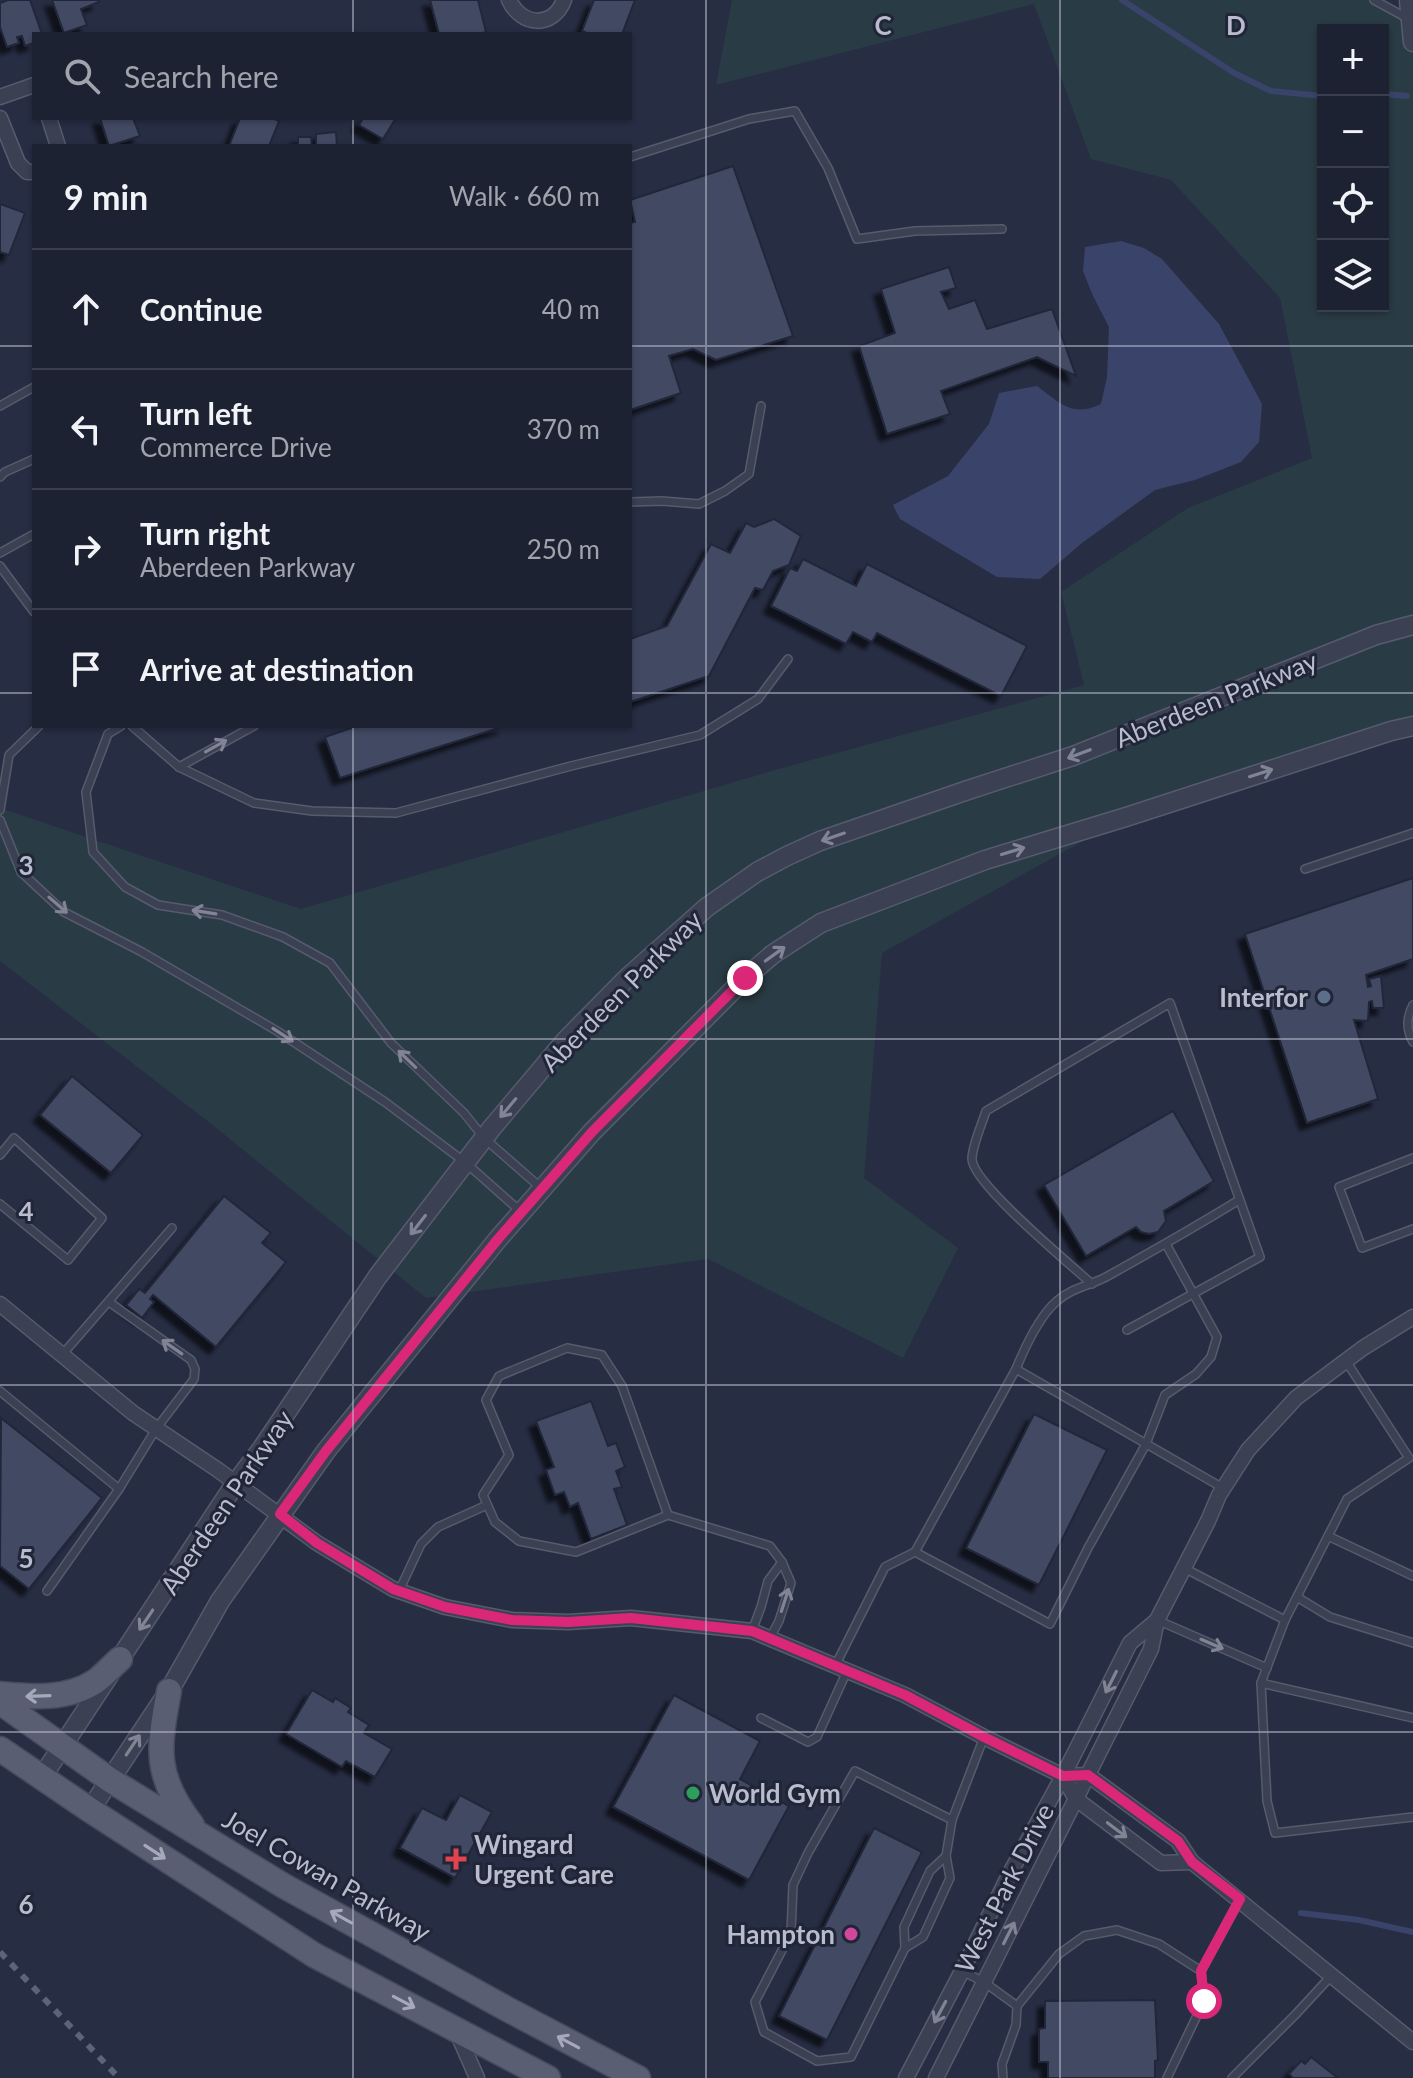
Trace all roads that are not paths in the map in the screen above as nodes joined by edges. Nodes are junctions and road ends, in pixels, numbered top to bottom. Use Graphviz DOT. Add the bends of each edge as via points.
graph roads {
  1 [pos="509,0"];
  2 [pos="564,0"];
  3 [pos="1374,0"];
  4 [pos="1409,0"];
  5 [pos="1411,21"];
  6 [pos="1413,42"];
  7 [pos="32,86"];
  8 [pos="0,97"];
  9 [pos="0,118"];
  10 [pos="50,120"];
  11 [pos="57,144"];
  12 [pos="632,156"];
  13 [pos="32,172"];
  14 [pos="1002,229"];
  15 [pos="32,388"];
  16 [pos="0,406"];
  17 [pos="761,406"];
  18 [pos="32,460"];
  19 [pos="0,477"];
  20 [pos="632,502"];
  21 [pos="32,535"];
  22 [pos="0,553"];
  23 [pos="0,566"];
  24 [pos="32,609"];
  25 [pos="1413,625"];
  26 [pos="788,659"];
  27 [pos="1413,726"];
  28 [pos="37,728"];
  29 [pos="118,728"];
  30 [pos="134,728"];
  31 [pos="250,728"];
  32 [pos="179,767"];
  33 [pos="0,810"];
  34 [pos="0,820"];
  35 [pos="1413,833"];
  36 [pos="1305,869"];
  37 [pos="1413,1005"];
  38 [pos="1413,1042"];
  39 [pos="484,1138"];
  40 [pos="0,1155"];
  41 [pos="1413,1158"];
  42 [pos="466,1163"];
  43 [pos="542,1189"];
  44 [pos="1239,1200"];
  45 [pos="0,1204"];
  46 [pos="522,1212"];
  47 [pos="172,1228"];
  48 [pos="1413,1229"];
  49 [pos="1166,1244"];
  50 [pos="1092,1284"];
  51 [pos="1194,1294"];
  52 [pos="109,1302"];
  53 [pos="0,1304"];
  54 [pos="1413,1317"];
  55 [pos="1127,1330"];
  56 [pos="62,1355"];
  57 [pos="1346,1361"];
  58 [pos="1016,1369"];
  59 [pos="0,1391"];
  60 [pos="156,1429"];
  61 [pos="1146,1444"];
  62 [pos="1411,1461"];
  63 [pos="235,1484"];
  64 [pos="1223,1488"];
  65 [pos="119,1489"];
  66 [pos="487,1505"];
  67 [pos="280,1514"];
  68 [pos="668,1515"];
  69 [pos="1328,1536"];
  70 [pos="915,1552"];
  71 [pos="782,1562"];
  72 [pos="1184,1568"];
  73 [pos="1413,1576"];
  74 [pos="47,1591"];
  75 [pos="398,1591"];
  76 [pos="1297,1597"];
  77 [pos="1157,1620"];
  78 [pos="1285,1620"];
  79 [pos="752,1631"];
  80 [pos="770,1638"];
  81 [pos="1413,1643"];
  82 [pos="120,1659"];
  83 [pos="841,1668"];
  84 [pos="1267,1668"];
  85 [pos="1261,1683"];
  86 [pos="169,1691"];
  87 [pos="0,1694"];
  88 [pos="0,1702"];
  89 [pos="761,1718"];
  90 [pos="1413,1718"];
  91 [pos="984,1737"];
  92 [pos="61,1746"];
  93 [pos="0,1749"];
  94 [pos="1088,1775"];
  95 [pos="1063,1776"];
  96 [pos="42,1777"];
  97 [pos="110,1780"];
  98 [pos="1076,1799"];
  99 [pos="90,1810"];
  100 [pos="1413,1817"];
  101 [pos="952,1820"];
  102 [pos="198,1833"];
  103 [pos="946,1856"];
  104 [pos="1192,1862"];
  105 [pos="1240,1899"];
  106 [pos="905,1948"];
  107 [pos="962,1971"];
  108 [pos="1201,1971"];
  109 [pos="1332,1975"];
  110 [pos="984,1982"];
  111 [pos="1017,2006"];
  112 [pos="456,2029"];
  113 [pos="1413,2042"];
  114 [pos="477,2078"];
  115 [pos="548,2078"];
  116 [pos="638,2078"];
  117 [pos="906,2078"];
  118 [pos="936,2078"];
  119 [pos="1003,2078"];
  120 [pos="1167,2078"];
  121 [pos="1232,2078"];
  1 -- 2 [label="street" via="521,16 539,21 556,13"];
  3 -- 5 [label="lane"];
  4 -- 5 [label="street"];
  5 -- 6 [label="street"];
  7 -- 8 [label="street"];
  9 -- 13 [label="street" via="18,163"];
  10 -- 11 [label="street"];
  12 -- 14 [label="lane" via="749,119 795,111 828,168 857,239"];
  15 -- 16 [label="lane"];
  17 -- 20 [label="lane" via="749,474 699,504"];
  18 -- 19 [label="lane"];
  21 -- 22 [label="lane"];
  23 -- 24 [label="lane"];
  25 -- 39 [label="street, Aberdeen Parkway, one-way" via="1073,756 820,841 777,861 707,907 627,978 566,1040"];
  26 -- 32 [label="lane" via="758,699 700,735 396,813 254,803"];
  43 -- 27 [label="street, Aberdeen Parkway, one-way" via="745,978 821,923 985,860"];
  28 -- 33 [label="lane" via="9,755"];
  39 -- 29 [label="lane, one-way" via="391,1043 330,963 283,937 222,915 158,905 125,887 93,852 86,792 108,734"];
  30 -- 32 [label="lane"];
  32 -- 31 [label="lane, one-way"];
  34 -- 42 [label="lane, one-way" via="21,872 64,912 277,1031"];
  35 -- 36 [label="lane"];
  37 -- 38 [label="lane" via="1407,1024"];
  39 -- 42 [label="street, Aberdeen Parkway"];
  39 -- 43 [label="lane"];
  40 -- 45 [label="lane" via="14,1138 102,1218 68,1260"];
  41 -- 48 [label="lane" via="1339,1187 1362,1248"];
  42 -- 46 [label="lane"];
  42 -- 63 [label="street, Aberdeen Parkway, one-way" via="378,1276"];
  43 -- 46 [label="street, Aberdeen Parkway"];
  44 -- 49 [label="lane"];
  44 -- 50 [label="lane" via="1170,1003 986,1111 972,1158 982,1179"];
  44 -- 51 [label="lane" via="1260,1257"];
  46 -- 67 [label="street, Aberdeen Parkway"];
  47 -- 52 [label="lane"];
  49 -- 50 [label="lane"];
  49 -- 51 [label="lane"];
  50 -- 58 [label="lane" via="1055,1302"];
  51 -- 55 [label="lane"];
  51 -- 61 [label="lane" via="1217,1337 1196,1374 1165,1395"];
  52 -- 56 [label="lane"];
  60 -- 52 [label="lane, one-way" via="194,1379 195,1369 191,1360"];
  53 -- 56 [label="street"];
  54 -- 57 [label="street, West Park Drive"];
  56 -- 60 [label="street"];
  57 -- 62 [label="lane"];
  57 -- 64 [label="street, West Park Drive" via="1296,1398 1248,1450"];
  58 -- 61 [label="lane"];
  58 -- 70 [label="lane"];
  59 -- 65 [label="lane"];
  60 -- 63 [label="street"];
  60 -- 65 [label="lane"];
  61 -- 64 [label="lane"];
  61 -- 70 [label="lane" via="1050,1624"];
  62 -- 69 [label="lane" via="1347,1499"];
  63 -- 67 [label="street"];
  63 -- 82 [label="street, Aberdeen Parkway, one-way"];
  64 -- 72 [label="street, West Park Drive"];
  65 -- 74 [label="lane"];
  66 -- 68 [label="lane" via="495,1522 519,1541 576,1552"];
  66 -- 68 [label="lane" via="483,1495 509,1455 486,1400 499,1376 567,1348 602,1355 622,1386"];
  66 -- 75 [label="lane" via="438,1527 421,1544"];
  67 -- 75 [label="street" via="317,1543"];
  67 -- 86 [label="street, Aberdeen Parkway" via="220,1601"];
  68 -- 71 [label="lane" via="770,1546"];
  69 -- 73 [label="lane"];
  69 -- 76 [label="lane"];
  70 -- 83 [label="lane" via="885,1567"];
  71 -- 79 [label="lane" via="768,1581"];
  80 -- 71 [label="lane, one-way" via="791,1583"];
  72 -- 77 [label="street, West Park Drive"];
  72 -- 78 [label="lane"];
  75 -- 79 [label="street" via="512,1620 631,1618"];
  76 -- 78 [label="lane"];
  76 -- 81 [label="lane" via="1330,1617"];
  77 -- 84 [label="lane, one-way"];
  77 -- 94 [label="street, West Park Drive" via="1151,1649"];
  77 -- 95 [label="street, West Park Drive, one-way" via="1130,1643"];
  78 -- 84 [label="lane"];
  79 -- 80 [label="street"];
  80 -- 83 [label="street"];
  82 -- 87 [label="main road, one-way" via="97,1681 75,1692 40,1697"];
  82 -- 92 [label="street, Aberdeen Parkway"];
  83 -- 89 [label="lane" via="817,1737 808,1742"];
  83 -- 91 [label="street"];
  84 -- 85 [label="lane"];
  85 -- 90 [label="lane"];
  85 -- 100 [label="lane" via="1267,1801 1275,1833"];
  97 -- 86 [label="street, Aberdeen Parkway, one-way"];
  86 -- 102 [label="main road" via="161,1734 163,1773 177,1806"];
  88 -- 92 [label="main road, Joel Cowan Parkway"];
  91 -- 95 [label="street"];
  91 -- 101 [label="lane"];
  92 -- 96 [label="street, Aberdeen Parkway"];
  92 -- 97 [label="main road, Joel Cowan Parkway"];
  93 -- 96 [label="main road"];
  94 -- 95 [label="street"];
  94 -- 98 [label="street, West Park Drive"];
  94 -- 104 [label="street" via="1178,1841"];
  95 -- 98 [label="street"];
  95 -- 107 [label="street, West Park Drive"];
  96 -- 99 [label="main road"];
  97 -- 99 [label="street, Aberdeen Parkway"];
  97 -- 102 [label="main road, Joel Cowan Parkway"];
  98 -- 104 [label="street, one-way" via="1161,1863"];
  110 -- 98 [label="street, West Park Drive, one-way"];
  99 -- 112 [label="main road, one-way" via="314,1955"];
  101 -- 103 [label="lane"];
  101 -- 106 [label="lane" via="855,1771 793,1885 791,1933 755,2002 764,2032 817,2061 851,2057"];
  116 -- 102 [label="main road, Joel Cowan Parkway, one-way" via="284,1886"];
  103 -- 106 [label="lane" via="930,1871 904,1927"];
  103 -- 106 [label="lane" via="950,1878 923,1937"];
  104 -- 105 [label="street"];
  105 -- 108 [label="lane"];
  105 -- 109 [label="street"];
  107 -- 110 [label="lane"];
  107 -- 117 [label="street, West Park Drive, one-way"];
  108 -- 111 [label="lane" via="1159,1944 1117,1930 1084,1936 1059,1954"];
  108 -- 120 [label="lane" via="1204,2001"];
  109 -- 113 [label="street"];
  109 -- 121 [label="lane"];
  110 -- 111 [label="lane"];
  110 -- 118 [label="street, West Park Drive"];
  111 -- 119 [label="lane"];
  112 -- 114 [label="street"];
  112 -- 115 [label="main road"];
}
